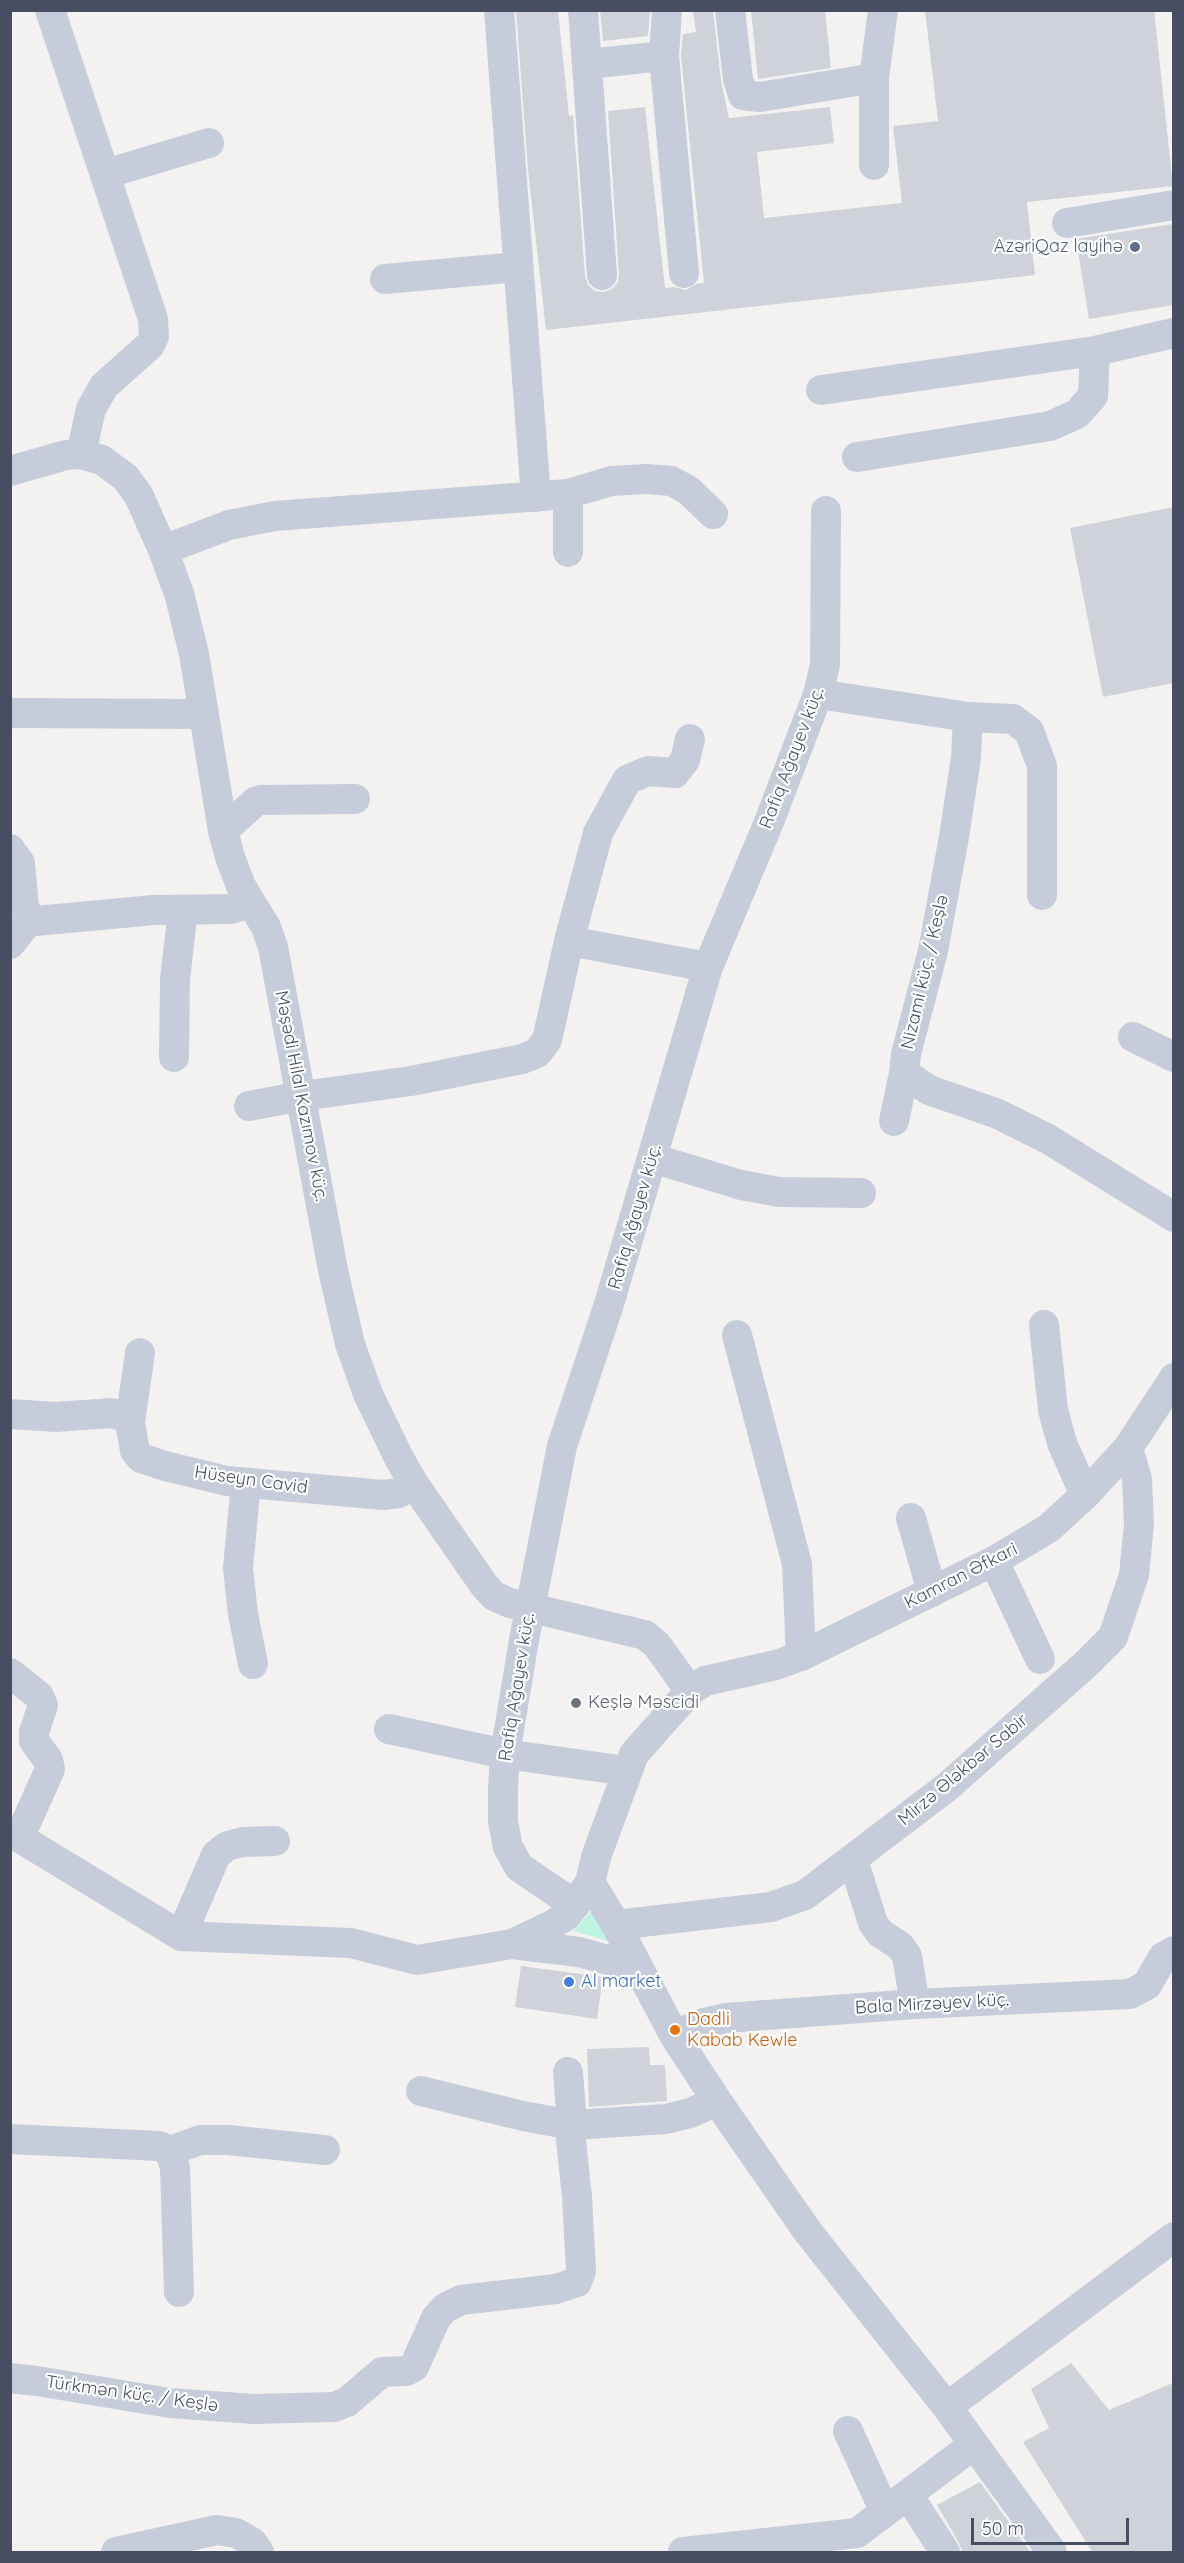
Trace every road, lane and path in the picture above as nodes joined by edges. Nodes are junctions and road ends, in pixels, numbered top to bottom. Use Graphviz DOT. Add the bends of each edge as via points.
graph roads {
  1 [pos="50,10"];
  2 [pos="499,10"];
  3 [pos="583,10"];
  4 [pos="667,10"];
  5 [pos="730,10"];
  6 [pos="883,10"];
  7 [pos="664,56"];
  8 [pos="587,64"];
  9 [pos="874,78"];
  10 [pos="209,143"];
  11 [pos="874,165"];
  12 [pos="105,174"];
  13 [pos="1173,205"];
  14 [pos="1067,222"];
  15 [pos="518,267"];
  16 [pos="684,273"];
  17 [pos="602,275"];
  18 [pos="385,279"];
  19 [pos="1173,333"];
  20 [pos="1095,351"];
  21 [pos="821,390"];
  22 [pos="81,454"];
  23 [pos="857,457"];
  24 [pos="10,471"];
  25 [pos="568,494"];
  26 [pos="536,497"];
  27 [pos="826,511"];
  28 [pos="713,514"];
  29 [pos="163,549"];
  30 [pos="568,552"];
  31 [pos="818,694"];
  32 [pos="10,713"];
  33 [pos="204,714"];
  34 [pos="968,717"];
  35 [pos="690,739"];
  36 [pos="355,799"];
  37 [pos="223,831"];
  38 [pos="10,849"];
  39 [pos="1042,895"];
  40 [pos="251,903"];
  41 [pos="183,910"];
  42 [pos="31,918"];
  43 [pos="569,940"];
  44 [pos="10,944"];
  45 [pos="708,967"];
  46 [pos="1133,1036"];
  47 [pos="174,1057"];
  48 [pos="1173,1057"];
  49 [pos="904,1073"];
  50 [pos="302,1096"];
  51 [pos="249,1106"];
  52 [pos="894,1121"];
  53 [pos="652,1158"];
  54 [pos="861,1193"];
  55 [pos="1173,1217"];
  56 [pos="1044,1325"];
  57 [pos="737,1335"];
  58 [pos="140,1353"];
  59 [pos="1173,1378"];
  60 [pos="10,1414"];
  61 [pos="130,1422"];
  62 [pos="1128,1448"];
  63 [pos="246,1483"];
  64 [pos="414,1484"];
  65 [pos="1085,1495"];
  66 [pos="911,1518"];
  67 [pos="994,1561"];
  68 [pos="932,1592"];
  69 [pos="530,1608"];
  70 [pos="801,1656"];
  71 [pos="1040,1659"];
  72 [pos="253,1664"];
  73 [pos="10,1673"];
  74 [pos="690,1691"];
  75 [pos="389,1729"];
  76 [pos="505,1754"];
  77 [pos="627,1771"];
  78 [pos="15,1834"];
  79 [pos="275,1841"];
  80 [pos="853,1860"];
  81 [pos="583,1893"];
  82 [pos="615,1925"];
  83 [pos="181,1936"];
  84 [pos="512,1944"];
  85 [pos="1173,1951"];
  86 [pos="644,1978"];
  87 [pos="915,2004"];
  88 [pos="674,2035"];
  89 [pos="568,2072"];
  90 [pos="421,2091"];
  91 [pos="717,2101"];
  92 [pos="572,2125"];
  93 [pos="10,2139"];
  94 [pos="325,2150"];
  95 [pos="170,2151"];
  96 [pos="1173,2237"];
  97 [pos="179,2292"];
  98 [pos="10,2379"];
  99 [pos="947,2407"];
  100 [pos="848,2431"];
  101 [pos="973,2445"];
  102 [pos="897,2503"];
  103 [pos="861,2543"];
  104 [pos="116,2553"];
  105 [pos="259,2553"];
  106 [pos="683,2553"];
  107 [pos="945,2553"];
  108 [pos="1052,2553"];
  1 -- 12 [label="street"];
  2 -- 15 [label="street"];
  3 -- 8 [label="street"];
  4 -- 7 [label="street"];
  5 -- 9 [label="street" via="743,95 760,97"];
  6 -- 9 [label="street"];
  7 -- 8 [label="street"];
  7 -- 16 [label="street"];
  8 -- 17 [label="street"];
  9 -- 11 [label="street"];
  10 -- 12 [label="street"];
  12 -- 22 [label="street" via="153,319 154,336 150,345 104,386 91,409"];
  13 -- 14 [label="street"];
  15 -- 18 [label="street"];
  15 -- 26 [label="street"];
  19 -- 20 [label="street"];
  20 -- 21 [label="street"];
  20 -- 23 [label="street" via="1093,396 1077,414 1050,426"];
  22 -- 24 [label="street"];
  22 -- 29 [label="street, Məşədi Hilal Kazımov küç." via="102,460 126,478 139,496"];
  25 -- 26 [label="street"];
  25 -- 28 [label="street" via="611,481 670,481 688,490"];
  25 -- 30 [label="street"];
  26 -- 29 [label="street" via="274,516 228,525"];
  27 -- 31 [label="street, Rafiq Ağayev küç." via="825,665"];
  29 -- 33 [label="street, Məşədi Hilal Kazımov küç." via="195,654"];
  31 -- 34 [label="street"];
  31 -- 45 [label="street, Rafiq Ağayev küç."];
  32 -- 33 [label="street"];
  33 -- 37 [label="street, Məşədi Hilal Kazımov küç."];
  34 -- 39 [label="street" via="1013,719 1029,731 1042,766"];
  34 -- 49 [label="street, Nizami küç. / Keşlə" via="954,837 933,951"];
  35 -- 43 [label="street" via="685,760 675,773 648,771 627,780 598,833"];
  36 -- 37 [label="street" via="261,800"];
  37 -- 40 [label="street, Məşədi Hilal Kazımov küç." via="241,886"];
  38 -- 42 [label="street" via="20,863 24,908"];
  40 -- 41 [label="street" via="231,909"];
  40 -- 50 [label="street, Məşədi Hilal Kazımov küç." via="273,947"];
  41 -- 42 [label="street" via="42,922"];
  41 -- 47 [label="street" via="175,980"];
  42 -- 44 [label="street"];
  43 -- 45 [label="street"];
  43 -- 50 [label="street" via="547,1040 537,1053 411,1081"];
  45 -- 53 [label="street, Rafiq Ağayev küç."];
  46 -- 48 [label="street"];
  49 -- 52 [label="street"];
  49 -- 55 [label="street, Nizami küç. / Keşlə" via="929,1090 998,1114 1048,1139"];
  50 -- 51 [label="street"];
  50 -- 64 [label="street, Məşədi Hilal Kazımov küç." via="350,1344 368,1394"];
  53 -- 54 [label="street" via="778,1192"];
  53 -- 69 [label="street, Rafiq Ağayev küç." via="562,1446"];
  56 -- 65 [label="street" via="1053,1410 1062,1443"];
  57 -- 70 [label="street" via="797,1564"];
  58 -- 61 [label="street"];
  59 -- 62 [label="street, Kamran Əfkari"];
  60 -- 61 [label="street" via="56,1417 111,1413"];
  61 -- 63 [label="street, Hüseyn Cavid" via="135,1450 141,1458"];
  62 -- 65 [label="street, Kamran Əfkari"];
  62 -- 80 [label="street, Mirzə Ələkbər Sabir" via="1137,1479 1139,1524 1134,1575 1113,1636 947,1787"];
  63 -- 64 [label="street, Hüseyn Cavid" via="383,1495"];
  63 -- 72 [label="street" via="238,1568"];
  64 -- 69 [label="street, Məşədi Hilal Kazımov küç." via="484,1585 495,1596"];
  65 -- 67 [label="street, Kamran Əfkari" via="1049,1528"];
  66 -- 68 [label="street"];
  67 -- 68 [label="street, Kamran Əfkari"];
  67 -- 71 [label="street"];
  68 -- 70 [label="street, Kamran Əfkari"];
  69 -- 74 [label="street, Məşədi Hilal Kazımov küç." via="645,1635 657,1645"];
  69 -- 76 [label="street, Rafiq Ağayev küç."];
  70 -- 74 [label="street, Kamran Əfkari" via="705,1681"];
  73 -- 78 [label="street" via="39,1696 43,1705 34,1741 50,1769"];
  74 -- 77 [label="street" via="634,1754"];
  75 -- 76 [label="street"];
  76 -- 77 [label="street"];
  76 -- 81 [label="street, Rafiq Ağayev küç." via="503,1822 507,1847 519,1867"];
  77 -- 81 [label="street"];
  78 -- 83 [label="street"];
  79 -- 83 [label="street" via="227,1846 216,1856"];
  80 -- 82 [label="street, Mirzə Ələkbər Sabir" via="805,1894 771,1906"];
  80 -- 87 [label="street" via="873,1923 907,1956"];
  81 -- 82 [label="street"];
  81 -- 84 [label="street" via="566,1916"];
  82 -- 86 [label="street"];
  83 -- 84 [label="street" via="351,1943 417,1960"];
  84 -- 86 [label="street" via="579,1952 608,1960"];
  85 -- 87 [label="street, Bala Mirzəyev küç." via="1163,1957 1147,1985 1130,1994"];
  86 -- 88 [label="street"];
  87 -- 88 [label="street, Bala Mirzəyev küç." via="726,2018"];
  88 -- 91 [label="street"];
  89 -- 92 [label="street"];
  90 -- 92 [label="street"];
  91 -- 92 [label="street" via="666,2119"];
  91 -- 99 [label="street" via="808,2232"];
  92 -- 98 [label="street, Türkmən küç. / Keşlə" via="581,2271 577,2282 562,2288 461,2300 445,2308 435,2318 414,2367 382,2372 347,2402 334,2407 254,2409 170,2403 37,2380"];
  93 -- 95 [label="street" via="159,2146"];
  94 -- 95 [label="street" via="200,2139"];
  95 -- 97 [label="street" via="175,2168"];
  96 -- 99 [label="street"];
  99 -- 101 [label="street"];
  100 -- 102 [label="street"];
  101 -- 102 [label="street"];
  101 -- 108 [label="street"];
  102 -- 103 [label="street"];
  102 -- 107 [label="street"];
  103 -- 106 [label="street"];
  104 -- 105 [label="street" via="217,2530 236,2533 252,2542"];
}
